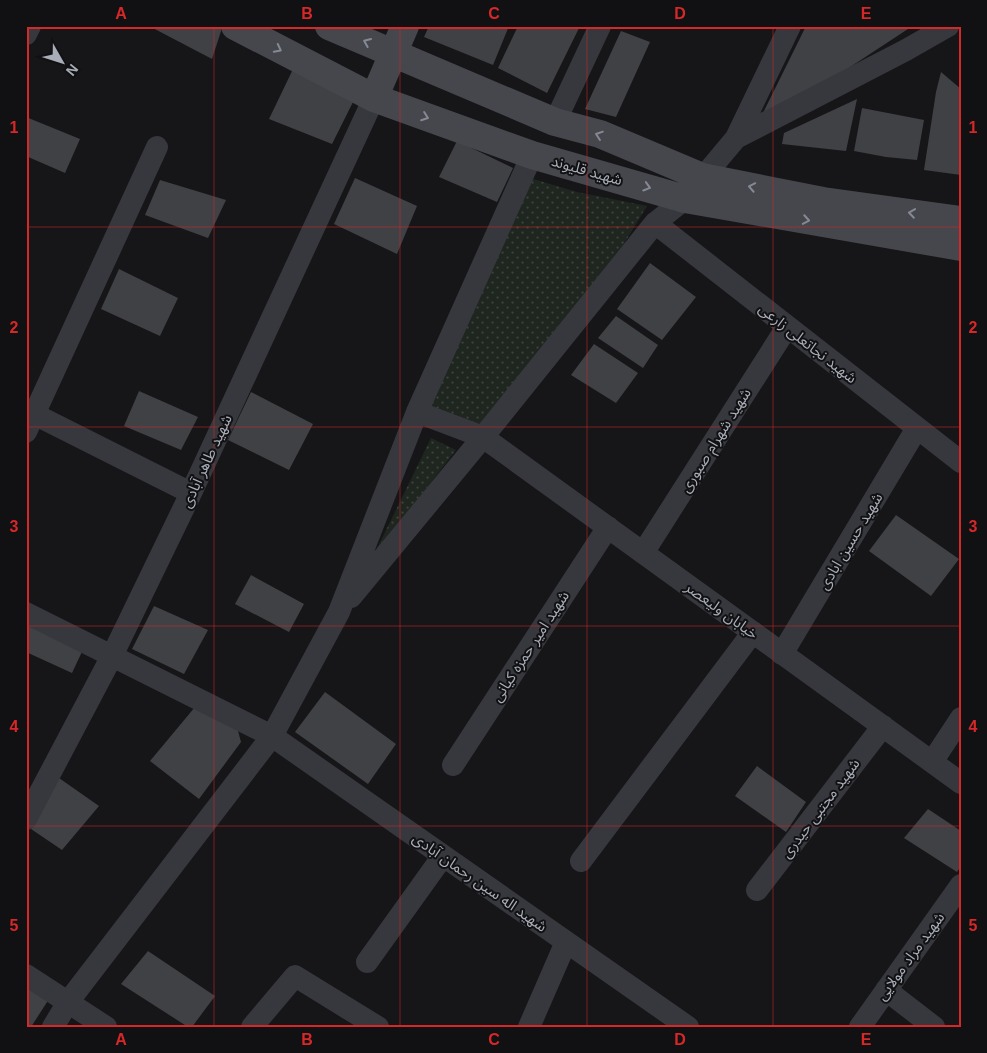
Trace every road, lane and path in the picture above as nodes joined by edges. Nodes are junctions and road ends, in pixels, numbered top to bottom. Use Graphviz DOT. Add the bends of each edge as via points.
graph roads {
  1 [pos="30,26"];
  2 [pos="235,26"];
  3 [pos="329,26"];
  4 [pos="405,26"];
  5 [pos="600,26"];
  6 [pos="790,26"];
  7 [pos="948,26"];
  8 [pos="26,34"];
  9 [pos="394,54"];
  10 [pos="374,98"];
  11 [pos="555,122"];
  12 [pos="736,138"];
  13 [pos="157,147"];
  14 [pos="532,155"];
  15 [pos="702,178"];
  16 [pos="685,199"];
  17 [pos="961,220"];
  18 [pos="655,223"];
  19 [pos="961,247"];
  20 [pos="787,327"];
  21 [pos="417,412"];
  22 [pos="29,419"];
  23 [pos="917,428"];
  24 [pos="483,437"];
  25 [pos="961,462"];
  26 [pos="191,493"];
  27 [pos="608,528"];
  28 [pos="643,553"];
  29 [pos="339,612"];
  30 [pos="26,613"];
  31 [pos="753,632"];
  32 [pos="782,654"];
  33 [pos="112,656"];
  34 [pos="961,718"];
  35 [pos="883,726"];
  36 [pos="272,736"];
  37 [pos="932,762"];
  38 [pos="453,765"];
  39 [pos="961,783"];
  40 [pos="26,819"];
  41 [pos="443,856"];
  42 [pos="581,861"];
  43 [pos="961,885"];
  44 [pos="757,890"];
  45 [pos="566,942"];
  46 [pos="367,962"];
  47 [pos="26,975"];
  48 [pos="886,990"];
  49 [pos="68,1002"];
  50 [pos="53,1027"];
  51 [pos="106,1027"];
  52 [pos="252,1027"];
  53 [pos="378,1027"];
  54 [pos="529,1027"];
  55 [pos="688,1027"];
  56 [pos="860,1027"];
  57 [pos="934,1027"];
  1 -- 8 [label="street"];
  2 -- 10 [label="main road, شهید قلیوند, one-way"];
  9 -- 3 [label="main road, one-way"];
  4 -- 9 [label="main road"];
  5 -- 11 [label="street"];
  6 -- 12 [label="street"];
  7 -- 12 [label="street"];
  9 -- 10 [label="main road"];
  9 -- 11 [label="main road"];
  10 -- 14 [label="main road, شهید قلیوند, one-way"];
  10 -- 26 [label="street, شهید طاهر آبادی"];
  11 -- 14 [label="main road"];
  15 -- 11 [label="main road, one-way" via="600,134"];
  12 -- 15 [label="street"];
  13 -- 22 [label="street"];
  14 -- 16 [label="main road, شهید قلیوند, one-way"];
  14 -- 21 [label="street"];
  15 -- 16 [label="street"];
  17 -- 15 [label="main road, one-way" via="823,202"];
  16 -- 18 [label="street"];
  16 -- 19 [label="main road, شهید قلیوند, one-way"];
  18 -- 20 [label="street, شهید نجاتعلی زارعی"];
  18 -- 24 [label="street"];
  20 -- 23 [label="street, شهید نجاتعلی زارعی"];
  20 -- 28 [label="street, شهید شهرام صبوری"];
  21 -- 24 [label="street, خیابان ولیعصر"];
  21 -- 29 [label="street"];
  22 -- 26 [label="street"];
  23 -- 25 [label="street, شهید نجاتعلی زارعی"];
  23 -- 32 [label="street, شهید حسین ابادی"];
  24 -- 27 [label="street, خیابان ولیعصر"];
  24 -- 29 [label="street"];
  26 -- 33 [label="street, شهید طاهر آبادی"];
  27 -- 28 [label="street, خیابان ولیعصر"];
  27 -- 38 [label="street, شهید امیر حمزه کیانی"];
  28 -- 31 [label="street, خیابان ولیعصر"];
  29 -- 36 [label="street"];
  30 -- 33 [label="street, شهید اله سین رحمان آبادی"];
  31 -- 32 [label="street, خیابان ولیعصر"];
  31 -- 42 [label="street"];
  32 -- 35 [label="street, خیابان ولیعصر"];
  33 -- 36 [label="street, شهید اله سین رحمان آبادی"];
  33 -- 40 [label="street, شهید طاهر آبادی"];
  34 -- 37 [label="street"];
  35 -- 37 [label="street, خیابان ولیعصر"];
  35 -- 44 [label="street, شهید مجتبی حیدری"];
  36 -- 41 [label="street, شهید اله سین رحمان آبادی"];
  36 -- 49 [label="street"];
  37 -- 39 [label="street, خیابان ولیعصر"];
  41 -- 45 [label="street, شهید اله سین رحمان آبادی"];
  41 -- 46 [label="street"];
  43 -- 48 [label="street, شهید مراد مولایی"];
  45 -- 54 [label="street"];
  45 -- 55 [label="street, شهید اله سین رحمان آبادی"];
  47 -- 49 [label="street"];
  48 -- 56 [label="street, شهید مراد مولایی"];
  48 -- 57 [label="street"];
  49 -- 50 [label="street"];
  49 -- 51 [label="street"];
  52 -- 53 [label="street" via="295,976"];
}
